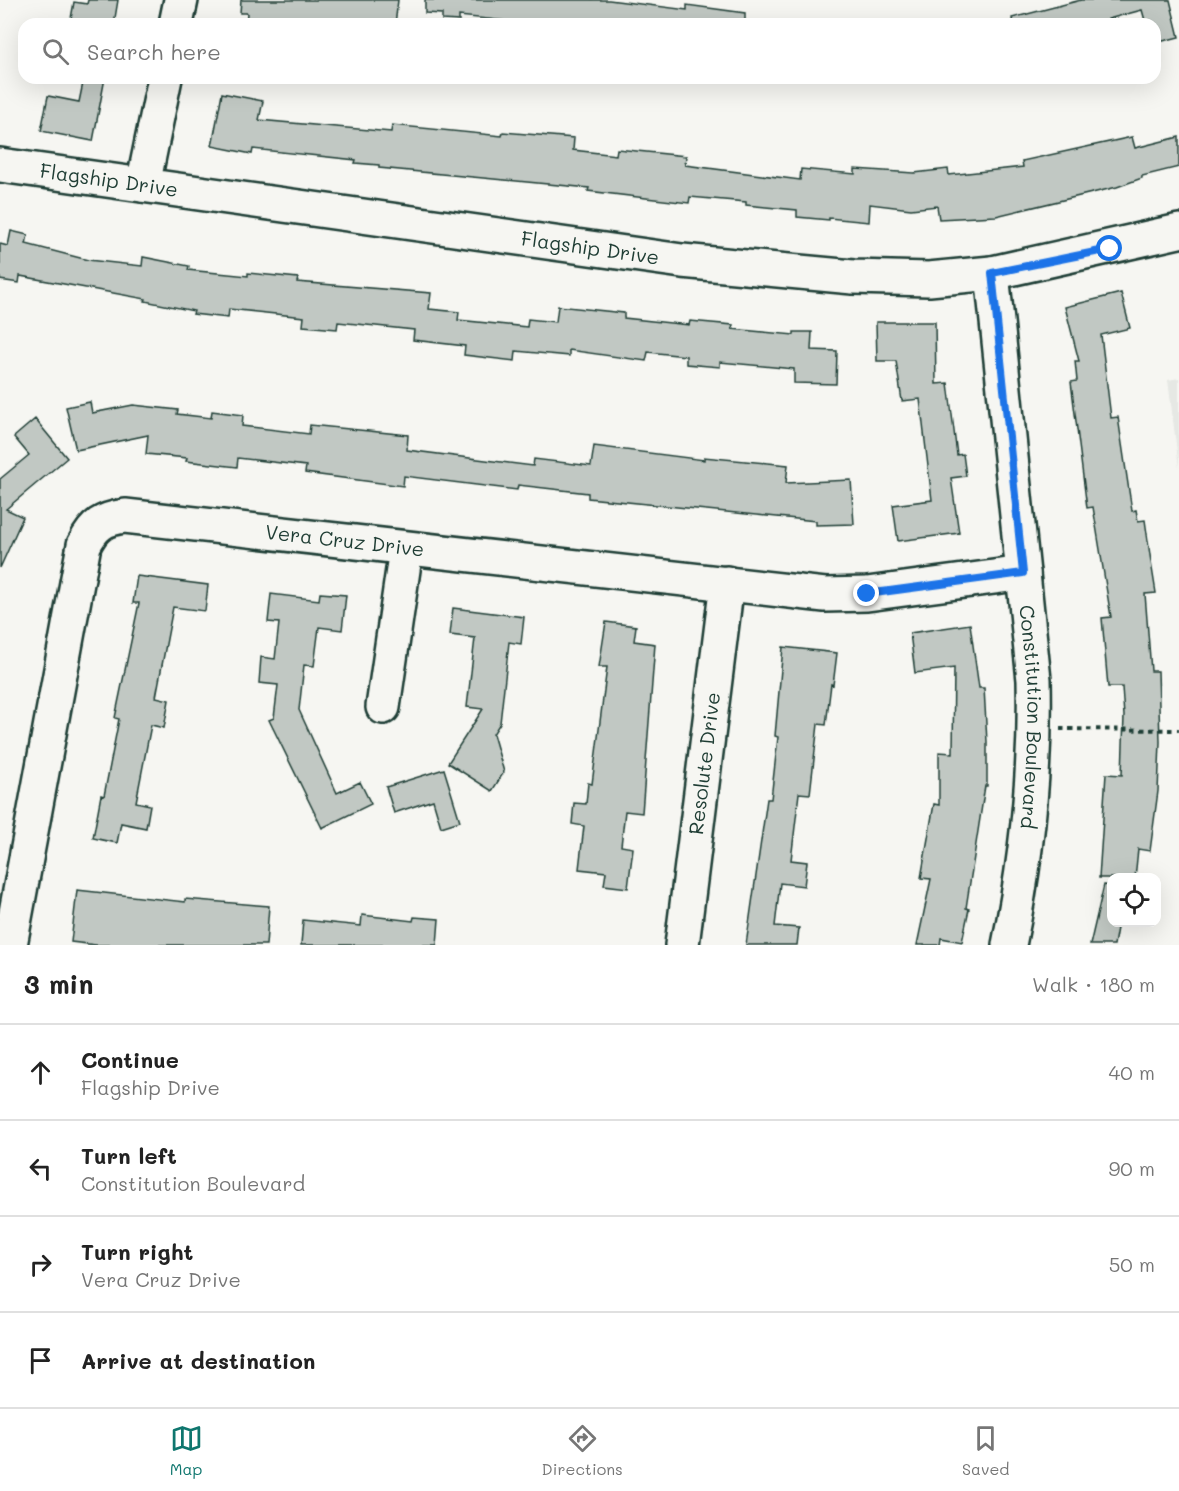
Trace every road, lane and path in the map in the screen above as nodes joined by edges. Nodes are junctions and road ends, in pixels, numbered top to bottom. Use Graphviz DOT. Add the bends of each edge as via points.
graph roads {
  1 [pos="181,0"];
  2 [pos="177,18"];
  3 [pos="164,84"];
  4 [pos="0,165"];
  5 [pos="143,185"];
  6 [pos="1179,231"];
  7 [pos="992,273"];
  8 [pos="406,549"];
  9 [pos="1023,573"];
  10 [pos="727,583"];
  11 [pos="383,707"];
  12 [pos="1035,727"];
  13 [pos="1179,730"];
  14 [pos="10,945"];
  15 [pos="682,945"];
  16 [pos="1009,945"];
  1 -- 2 [label="street"];
  3 -- 5 [label="street"];
  4 -- 5 [label="street, Flagship Drive"];
  5 -- 7 [label="street, Flagship Drive" via="682,261 853,277 929,279"];
  6 -- 7 [label="street, Flagship Drive"];
  7 -- 9 [label="street, Constitution Boulevard"];
  8 -- 10 [label="street, Vera Cruz Drive"];
  8 -- 11 [label="street"];
  8 -- 14 [label="street, Vera Cruz Drive" via="125,516 105,519 93,529 84,545"];
  9 -- 10 [label="street, Vera Cruz Drive" via="867,594 825,595"];
  9 -- 12 [label="street, Constitution Boulevard"];
  10 -- 15 [label="street, Resolute Drive"];
  12 -- 13 [label="path"];
  12 -- 16 [label="street, Constitution Boulevard" via="1024,874"];
}
